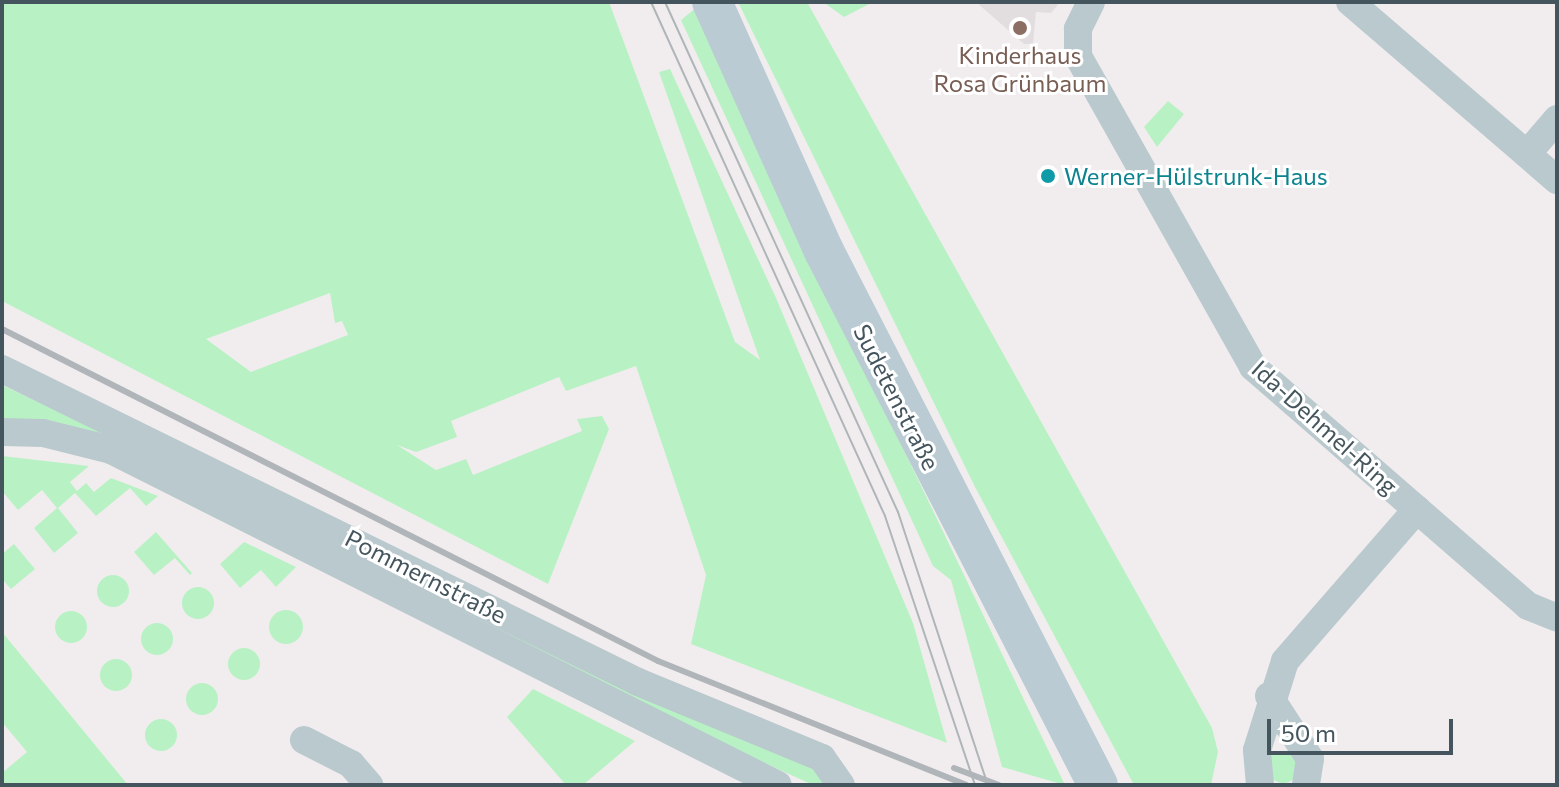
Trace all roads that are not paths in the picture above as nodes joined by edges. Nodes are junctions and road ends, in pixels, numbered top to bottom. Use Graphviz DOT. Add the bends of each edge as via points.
graph roads {
  1 [pos="712,2"];
  2 [pos="1091,2"];
  3 [pos="1350,2"];
  4 [pos="1557,119"];
  5 [pos="1527,154"];
  6 [pos="1557,180"];
  7 [pos="2,369"];
  8 [pos="2,432"];
  9 [pos="1417,509"];
  10 [pos="1557,618"];
  11 [pos="1269,696"];
  12 [pos="304,740"];
  13 [pos="369,785"];
  14 [pos="778,785"];
  15 [pos="841,785"];
  16 [pos="1098,785"];
  17 [pos="1260,785"];
  18 [pos="1306,785"];
  1 -- 16 [label="main road, Sudetenstraße" via="824,251"];
  2 -- 9 [label="street, Ida-Dehmel-Ring" via="1078,29 1078,56 1253,367"];
  3 -- 5 [label="street"];
  4 -- 5 [label="street"];
  5 -- 6 [label="street"];
  7 -- 15 [label="street, Pommernstraße" via="638,682 822,758"];
  8 -- 14 [label="street, Pommernstraße" via="43,433 111,450"];
  9 -- 10 [label="street, Ida-Dehmel-Ring" via="1528,606"];
  9 -- 11 [label="street, Ida-Dehmel-Ring" via="1301,641"];
  11 -- 17 [label="street, Ida-Dehmel-Ring" via="1255,770"];
  11 -- 18 [label="street" via="1310,759"];
  12 -- 13 [label="street" via="351,764"];
}
